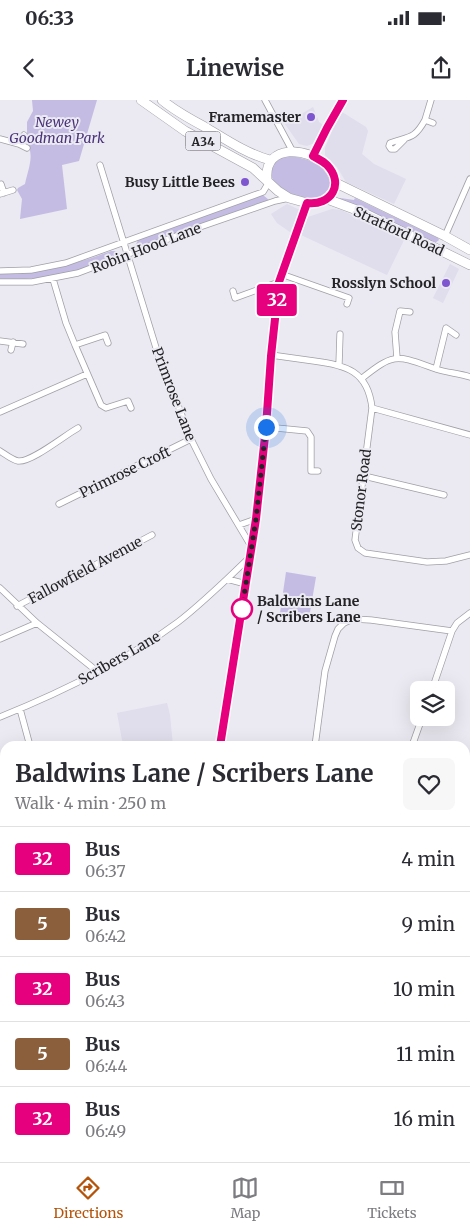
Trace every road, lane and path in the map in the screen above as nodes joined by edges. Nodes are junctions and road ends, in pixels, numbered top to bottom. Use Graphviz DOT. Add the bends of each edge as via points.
graph roads {
  1 [pos="141,100"];
  2 [pos="162,100"];
  3 [pos="265,100"];
  4 [pos="343,100"];
  5 [pos="432,100"];
  6 [pos="425,120"];
  7 [pos="433,123"];
  8 [pos="24,135"];
  9 [pos="0,140"];
  10 [pos="404,140"];
  11 [pos="19,144"];
  12 [pos="27,148"];
  13 [pos="292,152"];
  14 [pos="313,156"];
  15 [pos="270,160"];
  16 [pos="100,164"];
  17 [pos="470,179"];
  18 [pos="268,180"];
  19 [pos="336,183"];
  20 [pos="1,184"];
  21 [pos="468,189"];
  22 [pos="13,190"];
  23 [pos="2,194"];
  24 [pos="289,198"];
  25 [pos="327,199"];
  26 [pos="307,203"];
  27 [pos="445,236"];
  28 [pos="124,243"];
  29 [pos="440,250"];
  30 [pos="470,250"];
  31 [pos="127,255"];
  32 [pos="470,265"];
  33 [pos="0,271"];
  34 [pos="281,274"];
  35 [pos="53,279"];
  36 [pos="0,282"];
  37 [pos="279,282"];
  38 [pos="233,291"];
  39 [pos="346,304"];
  40 [pos="410,312"];
  41 [pos="340,334"];
  42 [pos="456,334"];
  43 [pos="0,341"];
  44 [pos="13,342"];
  45 [pos="108,343"];
  46 [pos="23,344"];
  47 [pos="75,345"];
  48 [pos="11,350"];
  49 [pos="271,356"];
  50 [pos="397,358"];
  51 [pos="339,364"];
  52 [pos="436,369"];
  53 [pos="87,374"];
  54 [pos="470,376"];
  55 [pos="362,379"];
  56 [pos="131,408"];
  57 [pos="372,408"];
  58 [pos="0,412"];
  59 [pos="266,427"];
  60 [pos="78,428"];
  61 [pos="470,435"];
  62 [pos="191,439"];
  63 [pos="0,451"];
  64 [pos="318,471"];
  65 [pos="364,476"];
  66 [pos="444,495"];
  67 [pos="59,504"];
  68 [pos="256,519"];
  69 [pos="239,525"];
  70 [pos="152,535"];
  71 [pos="251,546"];
  72 [pos="470,555"];
  73 [pos="250,557"];
  74 [pos="227,579"];
  75 [pos="246,584"];
  76 [pos="0,588"];
  77 [pos="17,606"];
  78 [pos="470,613"];
  79 [pos="37,623"];
  80 [pos="452,631"];
  81 [pos="0,639"];
  82 [pos="98,672"];
  83 [pos="435,681"];
  84 [pos="20,709"];
  85 [pos="0,717"];
  86 [pos="419,726"];
  87 [pos="29,741"];
  88 [pos="221,741"];
  89 [pos="316,741"];
  90 [pos="414,741"];
  1 -- 18 [label="highway, A34" via="185,131 253,168"];
  2 -- 15 [label="highway, A34" via="230,142"];
  3 -- 13 [label="street"];
  4 -- 14 [label="main road"];
  5 -- 6 [label="street"];
  6 -- 7 [label="street"];
  6 -- 10 [label="street" via="420,130"];
  8 -- 11 [label="street"];
  9 -- 11 [label="street"];
  11 -- 12 [label="street"];
  13 -- 14 [label="highway"];
  13 -- 15 [label="highway" via="278,154"];
  14 -- 19 [label="highway" via="327,165"];
  15 -- 18 [label="highway"];
  16 -- 28 [label="street, Primrose Lane"];
  17 -- 21 [label="street"];
  18 -- 24 [label="highway"];
  18 -- 28 [label="street, Robin Hood Lane" via="263,192"];
  19 -- 25 [label="highway"];
  19 -- 27 [label="highway, Stratford Road"];
  20 -- 23 [label="street"];
  21 -- 27 [label="street"];
  22 -- 23 [label="street"];
  24 -- 26 [label="highway"];
  24 -- 31 [label="street, Robin Hood Lane"];
  25 -- 26 [label="highway"];
  25 -- 29 [label="highway, Stratford Road" via="362,212"];
  26 -- 34 [label="street"];
  27 -- 29 [label="highway"];
  27 -- 30 [label="highway, Stratford Road"];
  28 -- 31 [label="street, Primrose Lane"];
  28 -- 33 [label="street, Robin Hood Lane" via="57,265"];
  29 -- 32 [label="highway, Stratford Road"];
  31 -- 35 [label="street, Robin Hood Lane"];
  31 -- 62 [label="street, Primrose Lane" via="157,351"];
  34 -- 37 [label="street"];
  34 -- 39 [label="street" via="349,298"];
  35 -- 36 [label="street, Robin Hood Lane"];
  35 -- 47 [label="street"];
  37 -- 38 [label="street" via="235,298"];
  37 -- 49 [label="street"];
  40 -- 50 [label="street" via="401,308 395,332"];
  41 -- 51 [label="street"];
  42 -- 52 [label="street" via="447,326"];
  43 -- 44 [label="street"];
  44 -- 46 [label="street"];
  44 -- 48 [label="street"];
  45 -- 47 [label="street" via="105,335"];
  47 -- 53 [label="street"];
  49 -- 51 [label="street"];
  49 -- 59 [label="street"];
  50 -- 52 [label="street"];
  50 -- 55 [label="street" via="387,360"];
  51 -- 55 [label="street"];
  52 -- 54 [label="street"];
  53 -- 56 [label="street" via="101,405 106,408 128,401"];
  53 -- 58 [label="street"];
  55 -- 57 [label="street, Stonor Road" via="369,391"];
  57 -- 61 [label="street"];
  57 -- 65 [label="street, Stonor Road"];
  59 -- 64 [label="street" via="307,431 311,437 311,471"];
  59 -- 68 [label="street"];
  60 -- 63 [label="street" via="67,439 22,461"];
  62 -- 67 [label="street, Primrose Croft"];
  62 -- 69 [label="street, Primrose Lane"];
  65 -- 66 [label="street"];
  65 -- 72 [label="street, Stonor Road" via="356,540 361,551 427,562"];
  68 -- 69 [label="street"];
  68 -- 71 [label="street"];
  69 -- 71 [label="street, Primrose Lane"];
  70 -- 77 [label="street, Fallowfield Avenue"];
  71 -- 73 [label="street"];
  73 -- 74 [label="street, Scribers Lane"];
  73 -- 75 [label="street"];
  74 -- 75 [label="street"];
  74 -- 82 [label="street, Scribers Lane" via="178,622"];
  75 -- 88 [label="street"];
  76 -- 77 [label="street"];
  77 -- 79 [label="street"];
  78 -- 80 [label="street"];
  79 -- 81 [label="street"];
  79 -- 82 [label="street"];
  80 -- 83 [label="street"];
  80 -- 89 [label="street" via="371,620 353,619 344,623 335,636 325,671"];
  82 -- 84 [label="street, Scribers Lane"];
  84 -- 85 [label="street, Scribers Lane"];
  84 -- 87 [label="street"];
  86 -- 90 [label="street"];
}
